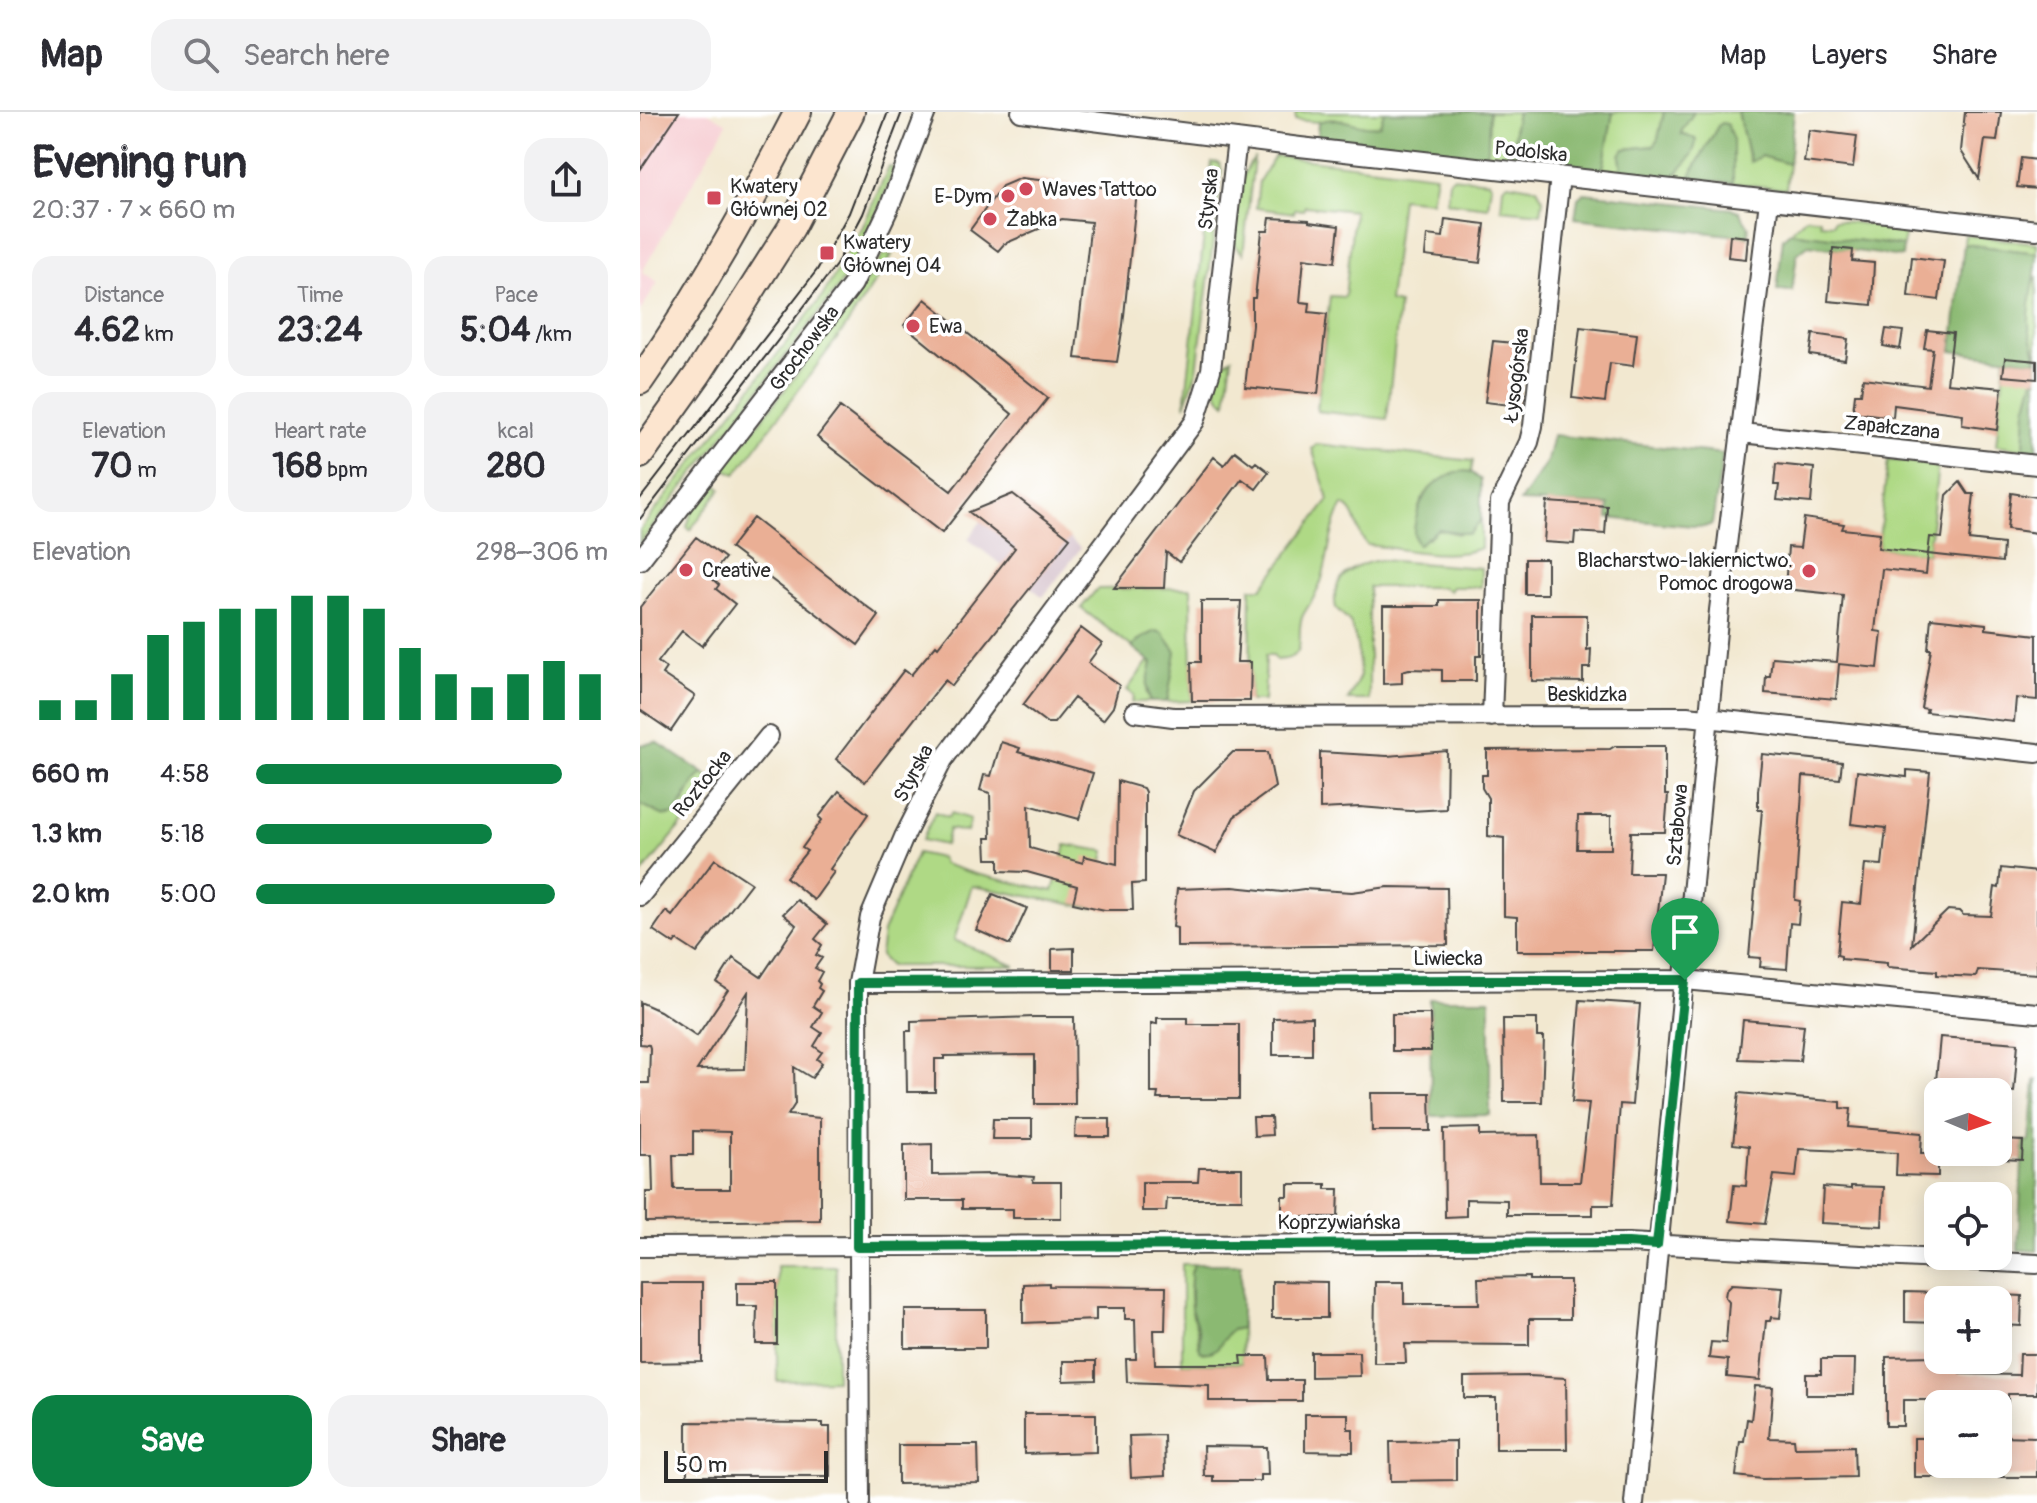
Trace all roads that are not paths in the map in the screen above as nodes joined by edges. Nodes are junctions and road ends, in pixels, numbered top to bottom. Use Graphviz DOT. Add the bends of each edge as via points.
graph roads {
  1 [pos="798,112"];
  2 [pos="851,112"];
  3 [pos="926,112"];
  4 [pos="1021,112"];
  5 [pos="1237,139"];
  6 [pos="1560,176"];
  7 [pos="1769,201"];
  8 [pos="2037,230"];
  9 [pos="640,381"];
  10 [pos="1742,433"];
  11 [pos="640,455"];
  12 [pos="2037,465"];
  13 [pos="640,560"];
  14 [pos="1135,712"];
  15 [pos="1492,717"];
  16 [pos="1709,717"];
  17 [pos="769,736"];
  18 [pos="2037,753"];
  19 [pos="640,896"];
  20 [pos="1685,980"];
  21 [pos="858,983"];
  22 [pos="2037,1013"];
  23 [pos="1657,1245"];
  24 [pos="640,1247"];
  25 [pos="857,1247"];
  26 [pos="2037,1264"];
  27 [pos="860,1503"];
  28 [pos="1634,1503"];
  1 -- 9 [label="main road" via="749,208"];
  2 -- 11 [label="main road" via="791,228"];
  3 -- 13 [label="street, Grochowska" via="853,284"];
  4 -- 5 [label="street, Podolska"];
  5 -- 6 [label="street, Podolska"];
  5 -- 21 [label="street, Styrska" via="1211,370 1195,421 943,760 870,917"];
  6 -- 7 [label="street, Podolska"];
  6 -- 15 [label="street, Łysogórska" via="1533,426 1500,502"];
  7 -- 8 [label="street, Podolska"];
  7 -- 10 [label="street, Sztabowa"];
  10 -- 12 [label="street, Zapałczana"];
  10 -- 16 [label="street, Sztabowa"];
  14 -- 15 [label="street, Beskidzka" via="1173,717"];
  15 -- 16 [label="street, Beskidzka"];
  16 -- 18 [label="street, Beskidzka"];
  16 -- 20 [label="street, Sztabowa"];
  17 -- 19 [label="street, Roztocka"];
  20 -- 21 [label="street, Liwiecka"];
  20 -- 22 [label="street, Liwiecka"];
  20 -- 23 [label="street, Sztabowa"];
  21 -- 25 [label="street, Styrska"];
  23 -- 25 [label="street, Koprzywiańska"];
  23 -- 26 [label="street, Koprzywiańska"];
  23 -- 28 [label="street, Sztabowa"];
  24 -- 25 [label="street, Koprzywiańska"];
  25 -- 27 [label="street, Styrska"];
}
